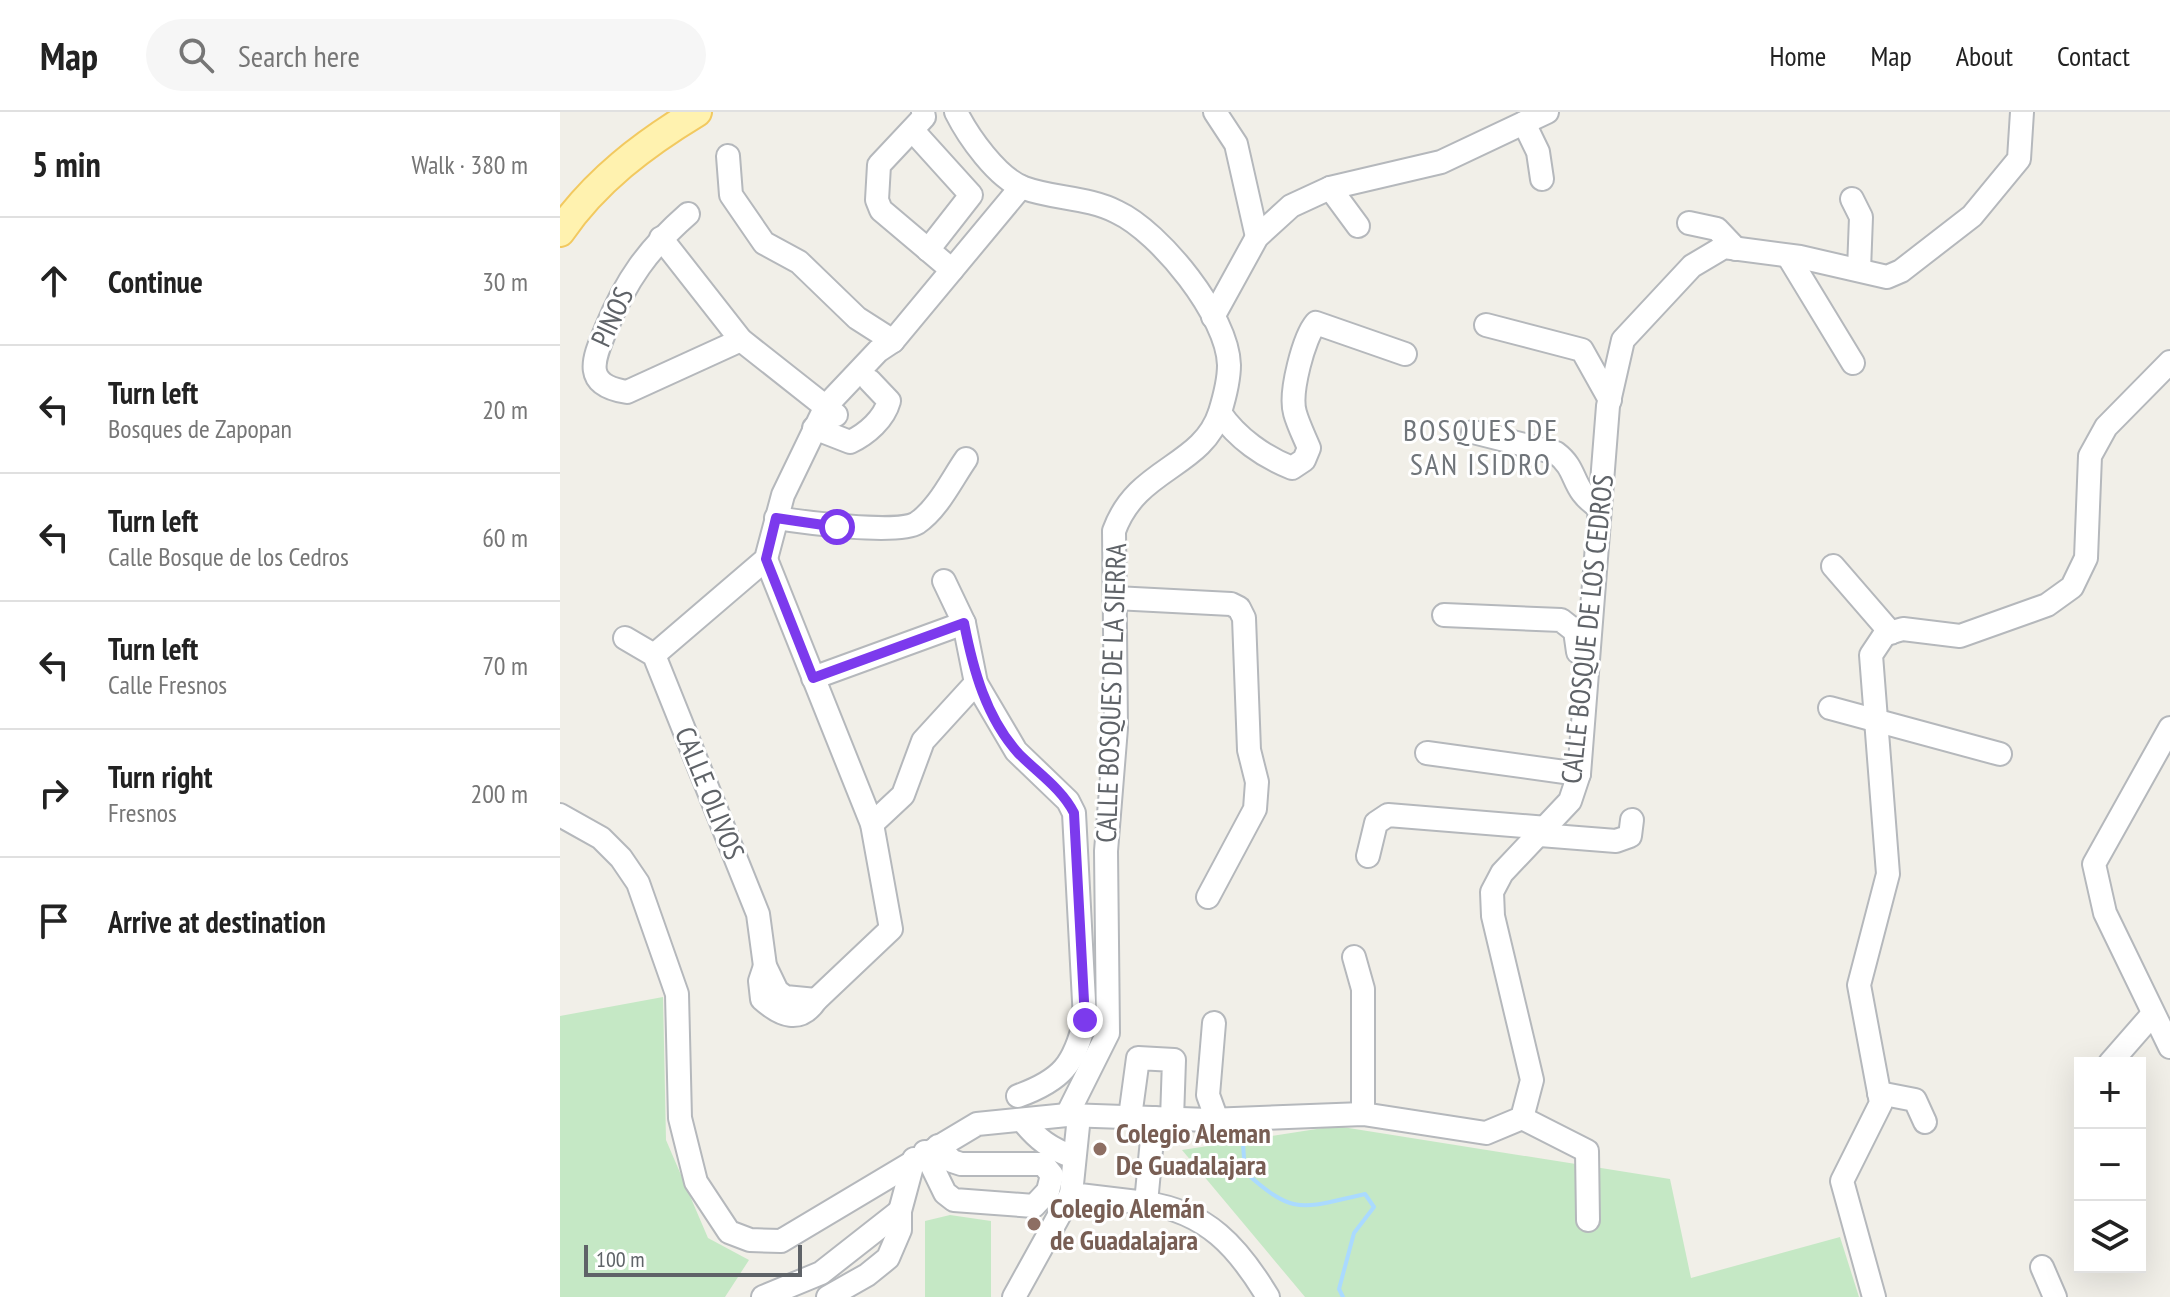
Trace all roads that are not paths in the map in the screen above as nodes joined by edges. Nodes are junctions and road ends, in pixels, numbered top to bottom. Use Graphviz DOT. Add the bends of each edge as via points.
graph roads {
  1 [pos="671,112"];
  2 [pos="697,112"];
  3 [pos="956,112"];
  4 [pos="1215,112"];
  5 [pos="1547,112"];
  6 [pos="2022,112"];
  7 [pos="918,122"];
  8 [pos="1524,123"];
  9 [pos="728,156"];
  10 [pos="1542,179"];
  11 [pos="1021,187"];
  12 [pos="1330,188"];
  13 [pos="1852,199"];
  14 [pos="560,205"];
  15 [pos="688,214"];
  16 [pos="1689,223"];
  17 [pos="1358,226"];
  18 [pos="560,232"];
  19 [pos="1257,237"];
  20 [pos="661,238"];
  21 [pos="1736,249"];
  22 [pos="928,250"];
  23 [pos="1788,256"];
  24 [pos="952,270"];
  25 [pos="1859,270"];
  26 [pos="1213,317"];
  27 [pos="1486,325"];
  28 [pos="741,340"];
  29 [pos="893,341"];
  30 [pos="1405,354"];
  31 [pos="2170,362"];
  32 [pos="1853,363"];
  33 [pos="870,381"];
  34 [pos="1610,400"];
  35 [pos="831,411"];
  36 [pos="1220,413"];
  37 [pos="817,430"];
  38 [pos="1473,432"];
  39 [pos="966,459"];
  40 [pos="1600,508"];
  41 [pos="776,518"];
  42 [pos="766,559"];
  43 [pos="1833,566"];
  44 [pos="944,581"];
  45 [pos="1115,606"];
  46 [pos="1444,615"];
  47 [pos="964,623"];
  48 [pos="1891,633"];
  49 [pos="625,638"];
  50 [pos="654,655"];
  51 [pos="1589,655"];
  52 [pos="813,678"];
  53 [pos="976,683"];
  54 [pos="1830,708"];
  55 [pos="1876,720"];
  56 [pos="2170,728"];
  57 [pos="1427,753"];
  58 [pos="2000,754"];
  59 [pos="1579,774"];
  60 [pos="560,815"];
  61 [pos="1632,820"];
  62 [pos="872,824"];
  63 [pos="1544,831"];
  64 [pos="1368,856"];
  65 [pos="1208,897"];
  66 [pos="1354,957"];
  67 [pos="2152,1015"];
  68 [pos="1214,1023"];
  69 [pos="2170,1047"];
  70 [pos="2115,1057"];
  71 [pos="1879,1093"];
  72 [pos="1018,1096"];
  73 [pos="1363,1114"];
  74 [pos="1073,1115"];
  75 [pos="1130,1117"];
  76 [pos="1522,1118"];
  77 [pos="1163,1119"];
  78 [pos="1022,1120"];
  79 [pos="1217,1120"];
  80 [pos="1925,1122"];
  81 [pos="926,1152"];
  82 [pos="1074,1157"];
  83 [pos="1071,1194"];
  84 [pos="1146,1203"];
  85 [pos="900,1211"];
  86 [pos="1588,1220"];
  87 [pos="2042,1267"];
  88 [pos="763,1297"];
  89 [pos="828,1297"];
  90 [pos="1014,1297"];
  91 [pos="1268,1297"];
  92 [pos="1874,1297"];
  93 [pos="2055,1297"];
  1 -- 14 [label="main road" via="605,157"];
  2 -- 18 [label="main road" via="602,182"];
  3 -- 11 [label="street, CALLE BOSQUES DE LA SIERRA" via="975,145"];
  4 -- 19 [label="street" via="1236,144"];
  5 -- 8 [label="street"];
  6 -- 25 [label="street, CALLE BOSQUE DE LOS CEDROS" via="2019,159 1972,216 1901,271 1887,277"];
  7 -- 22 [label="street" via="971,195"];
  7 -- 22 [label="street" via="879,165 877,200 881,210"];
  8 -- 10 [label="street" via="1538,152"];
  8 -- 12 [label="street" via="1441,162"];
  9 -- 29 [label="street" via="731,195 764,243 799,262 857,318"];
  11 -- 24 [label="street"];
  11 -- 26 [label="street, CALLE BOSQUES DE LA SIERRA" via="1093,203 1136,224 1182,271"];
  12 -- 17 [label="street"];
  12 -- 19 [label="street" via="1291,206"];
  13 -- 25 [label="street" via="1861,217"];
  15 -- 20 [label="street, PINOS"];
  16 -- 21 [label="street" via="1717,229"];
  19 -- 26 [label="street"];
  20 -- 28 [label="street"];
  20 -- 28 [label="street, PINOS" via="624,285 593,360 595,376 610,390 627,392"];
  21 -- 23 [label="street, CALLE BOSQUE DE LOS CEDROS"];
  21 -- 34 [label="street, CALLE BOSQUE DE LOS CEDROS" via="1724,247 1692,266 1623,340"];
  22 -- 24 [label="street"];
  23 -- 25 [label="street, CALLE BOSQUE DE LOS CEDROS"];
  23 -- 32 [label="street"];
  24 -- 29 [label="street"];
  26 -- 36 [label="street, CALLE BOSQUES DE LA SIERRA" via="1229,364"];
  27 -- 34 [label="street" via="1582,350"];
  28 -- 35 [label="street"];
  29 -- 33 [label="street"];
  29 -- 35 [label="street" via="878,351"];
  30 -- 36 [label="street" via="1316,323 1308,332 1293,395 1309,448 1292,468 1270,460"];
  31 -- 48 [label="street" via="2106,427 2090,456 2086,558 2072,587 2047,605 1960,636 1903,629"];
  33 -- 35 [label="street"];
  33 -- 37 [label="street" via="889,401 885,414 850,442"];
  34 -- 40 [label="street, CALLE BOSQUE DE LOS CEDROS"];
  35 -- 37 [label="street"];
  36 -- 45 [label="street, CALLE BOSQUES DE LA SIERRA" via="1199,447 1140,487 1122,508 1112,555"];
  37 -- 41 [label="street"];
  38 -- 40 [label="street" via="1556,453 1567,462 1583,498"];
  39 -- 41 [label="street" via="927,515 913,526 837,527"];
  40 -- 51 [label="street, CALLE BOSQUE DE LOS CEDROS"];
  41 -- 42 [label="street"];
  42 -- 50 [label="street"];
  42 -- 52 [label="street"];
  43 -- 48 [label="street"];
  44 -- 47 [label="street"];
  45 -- 65 [label="street" via="1231,604 1244,618 1255,809"];
  45 -- 74 [label="street, CALLE BOSQUES DE LA SIERRA" via="1116,728 1106,851 1108,1033"];
  46 -- 51 [label="street" via="1561,620 1575,631 1578,652"];
  47 -- 52 [label="street"];
  47 -- 53 [label="street"];
  48 -- 55 [label="street" via="1871,655"];
  49 -- 50 [label="street"];
  50 -- 62 [label="street, CALLE OLIVOS" via="758,914 765,966 785,997 816,1000 891,929"];
  51 -- 59 [label="street, CALLE BOSQUE DE LOS CEDROS"];
  52 -- 62 [label="street"];
  53 -- 62 [label="street" via="923,741 903,795"];
  53 -- 72 [label="street" via="1016,751 1074,813 1085,1020 1079,1047 1065,1071"];
  54 -- 55 [label="street"];
  55 -- 58 [label="street"];
  55 -- 71 [label="street" via="1888,874 1859,985"];
  56 -- 67 [label="street" via="2094,864 2105,913"];
  57 -- 59 [label="street"];
  59 -- 63 [label="street, CALLE BOSQUE DE LOS CEDROS" via="1570,801"];
  60 -- 81 [label="street" via="601,838 638,883 677,994 680,1118 696,1182 729,1232 750,1240 781,1241"];
  61 -- 63 [label="street" via="1625,839"];
  63 -- 64 [label="street" via="1388,815 1376,823"];
  63 -- 76 [label="street, CALLE BOSQUE DE LOS CEDROS" via="1502,873 1492,892 1493,916 1532,1080"];
  66 -- 73 [label="street" via="1363,989"];
  67 -- 69 [label="street"];
  67 -- 70 [label="street"];
  68 -- 79 [label="street" via="1208,1095"];
  71 -- 80 [label="street" via="1915,1100"];
  71 -- 92 [label="street" via="1877,1113 1842,1181"];
  73 -- 76 [label="street" via="1486,1133"];
  73 -- 79 [label="street"];
  74 -- 75 [label="street"];
  74 -- 78 [label="street"];
  74 -- 82 [label="street, CALLE BOSQUES DE LA SIERRA"];
  75 -- 77 [label="street"];
  75 -- 77 [label="street" via="1138,1058 1174,1060"];
  76 -- 86 [label="street" via="1587,1151"];
  77 -- 79 [label="street"];
  77 -- 84 [label="street"];
  78 -- 81 [label="street" via="977,1124"];
  78 -- 82 [label="street" via="1053,1150"];
  81 -- 81 [label="street" via="945,1193 954,1200 1034,1206 1048,1191 1052,1175 1043,1164 961,1164"];
  81 -- 85 [label="street"];
  82 -- 83 [label="street, CALLE BOSQUES DE LA SIERRA"];
  83 -- 84 [label="street"];
  83 -- 90 [label="street"];
  84 -- 91 [label="street" via="1183,1211 1206,1224 1252,1268"];
  85 -- 88 [label="street" via="821,1273"];
  85 -- 89 [label="street" via="900,1230 888,1258"];
  87 -- 93 [label="street"];
}
